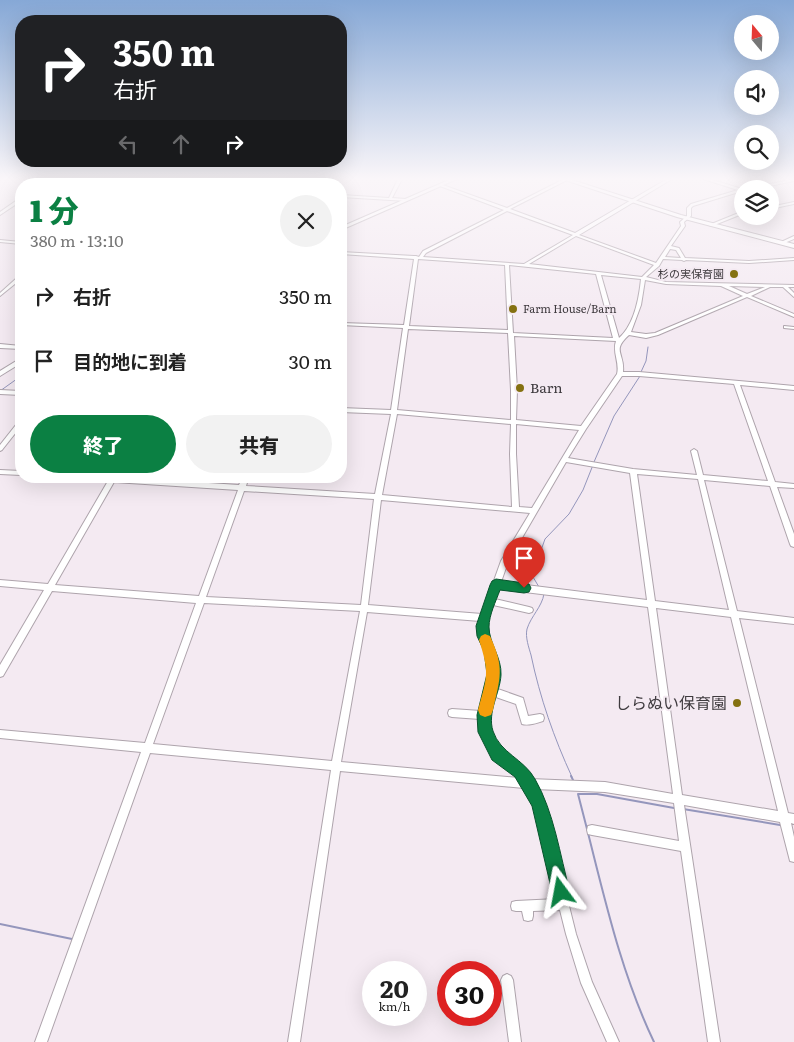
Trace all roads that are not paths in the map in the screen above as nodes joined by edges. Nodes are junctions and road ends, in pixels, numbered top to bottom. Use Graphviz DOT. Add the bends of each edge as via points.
graph roads {
  1 [pos="473,228"];
  2 [pos="557,228"];
  3 [pos="586,228"];
  4 [pos="682,228"];
  5 [pos="724,228"];
  6 [pos="575,234"];
  7 [pos="794,237"];
  8 [pos="0,241"];
  9 [pos="15,242"];
  10 [pos="781,243"];
  11 [pos="794,246"];
  12 [pos="668,247"];
  13 [pos="347,253"];
  14 [pos="419,257"];
  15 [pos="662,258"];
  16 [pos="794,259"];
  17 [pos="684,260"];
  18 [pos="507,264"];
  19 [pos="525,264"];
  20 [pos="657,265"];
  21 [pos="598,273"];
  22 [pos="642,278"];
  23 [pos="15,282"];
  24 [pos="716,284"];
  25 [pos="771,286"];
  26 [pos="784,286"];
  27 [pos="794,286"];
  28 [pos="0,295"];
  29 [pos="748,296"];
  30 [pos="794,296"];
  31 [pos="794,316"];
  32 [pos="347,324"];
  33 [pos="408,326"];
  34 [pos="786,327"];
  35 [pos="794,328"];
  36 [pos="510,333"];
  37 [pos="628,333"];
  38 [pos="617,340"];
  39 [pos="0,346"];
  40 [pos="15,347"];
  41 [pos="15,364"];
  42 [pos="0,374"];
  43 [pos="620,374"];
  44 [pos="736,382"];
  45 [pos="794,388"];
  46 [pos="0,392"];
  47 [pos="15,393"];
  48 [pos="347,410"];
  49 [pos="394,412"];
  50 [pos="513,422"];
  51 [pos="583,428"];
  52 [pos="15,430"];
  53 [pos="0,449"];
  54 [pos="694,451"];
  55 [pos="565,460"];
  56 [pos="634,471"];
  57 [pos="0,472"];
  58 [pos="15,473"];
  59 [pos="701,476"];
  60 [pos="110,483"];
  61 [pos="178,483"];
  62 [pos="244,483"];
  63 [pos="774,484"];
  64 [pos="794,486"];
  65 [pos="242,488"];
  66 [pos="378,497"];
  67 [pos="516,510"];
  68 [pos="534,511"];
  69 [pos="794,544"];
  70 [pos="0,583"];
  71 [pos="496,585"];
  72 [pos="49,587"];
  73 [pos="202,600"];
  74 [pos="491,601"];
  75 [pos="651,605"];
  76 [pos="364,608"];
  77 [pos="529,610"];
  78 [pos="736,616"];
  79 [pos="484,618"];
  80 [pos="794,621"];
  81 [pos="0,673"];
  82 [pos="491,691"];
  83 [pos="452,713"];
  84 [pos="484,715"];
  85 [pos="540,718"];
  86 [pos="0,734"];
  87 [pos="148,746"];
  88 [pos="336,765"];
  89 [pos="527,780"];
  90 [pos="679,806"];
  91 [pos="788,822"];
  92 [pos="592,830"];
  93 [pos="685,847"];
  94 [pos="794,857"];
  95 [pos="564,904"];
  96 [pos="524,909"];
  97 [pos="507,980"];
  98 [pos="41,1042"];
  99 [pos="294,1042"];
  100 [pos="515,1042"];
  101 [pos="613,1042"];
  102 [pos="714,1042"];
  1 -- 14 [label="street"];
  2 -- 6 [label="street"];
  3 -- 6 [label="street"];
  4 -- 12 [label="street"];
  5 -- 10 [label="main road"];
  6 -- 19 [label="street"];
  6 -- 20 [label="street"];
  7 -- 10 [label="street"];
  8 -- 9 [label="street"];
  10 -- 11 [label="main road"];
  12 -- 15 [label="street"];
  12 -- 17 [label="street" via="678,249"];
  13 -- 14 [label="street"];
  14 -- 18 [label="street"];
  14 -- 33 [label="street"];
  15 -- 17 [label="street"];
  15 -- 20 [label="street"];
  16 -- 17 [label="street" via="749,262"];
  18 -- 19 [label="street"];
  18 -- 36 [label="street"];
  19 -- 21 [label="street"];
  20 -- 22 [label="street"];
  21 -- 22 [label="street"];
  21 -- 38 [label="street"];
  22 -- 24 [label="street" via="666,283"];
  22 -- 37 [label="street" via="640,297"];
  23 -- 28 [label="street"];
  24 -- 25 [label="street"];
  24 -- 29 [label="street"];
  25 -- 26 [label="street"];
  25 -- 29 [label="street"];
  26 -- 27 [label="street"];
  26 -- 30 [label="street"];
  29 -- 31 [label="street"];
  29 -- 37 [label="street" via="656,334"];
  32 -- 33 [label="street"];
  33 -- 36 [label="street"];
  33 -- 49 [label="street"];
  34 -- 35 [label="street"];
  36 -- 38 [label="street"];
  36 -- 50 [label="street"];
  37 -- 38 [label="street"];
  38 -- 43 [label="street" via="622,366"];
  39 -- 40 [label="street"];
  41 -- 42 [label="main road"];
  43 -- 44 [label="street"];
  43 -- 51 [label="street"];
  44 -- 45 [label="street"];
  44 -- 63 [label="street"];
  46 -- 47 [label="street"];
  48 -- 49 [label="street"];
  49 -- 50 [label="street"];
  49 -- 66 [label="street"];
  50 -- 51 [label="street"];
  50 -- 67 [label="street"];
  51 -- 55 [label="street"];
  52 -- 53 [label="street"];
  54 -- 59 [label="street"];
  55 -- 56 [label="street"];
  55 -- 68 [label="street"];
  56 -- 59 [label="street"];
  56 -- 75 [label="street"];
  57 -- 58 [label="street"];
  59 -- 63 [label="street"];
  59 -- 78 [label="street"];
  60 -- 72 [label="street"];
  61 -- 65 [label="street"];
  62 -- 65 [label="street"];
  63 -- 64 [label="street"];
  63 -- 69 [label="street"];
  65 -- 66 [label="street"];
  65 -- 73 [label="street"];
  66 -- 67 [label="street"];
  66 -- 76 [label="street"];
  67 -- 68 [label="street"];
  68 -- 71 [label="street" via="505,560"];
  70 -- 72 [label="street"];
  71 -- 74 [label="street"];
  71 -- 75 [label="street"];
  72 -- 73 [label="street"];
  72 -- 81 [label="street"];
  73 -- 76 [label="street"];
  73 -- 87 [label="street"];
  74 -- 77 [label="street"];
  74 -- 79 [label="street"];
  75 -- 78 [label="street"];
  75 -- 90 [label="street"];
  76 -- 79 [label="street"];
  76 -- 88 [label="street"];
  78 -- 80 [label="street"];
  78 -- 91 [label="street"];
  79 -- 82 [label="street" via="484,636 494,664"];
  82 -- 84 [label="street"];
  82 -- 85 [label="street" via="521,698 525,721"];
  83 -- 84 [label="street"];
  84 -- 89 [label="street" via="486,732 497,755"];
  86 -- 87 [label="street"];
  87 -- 88 [label="street"];
  87 -- 98 [label="street"];
  88 -- 89 [label="street"];
  88 -- 99 [label="street"];
  89 -- 90 [label="street" via="605,787"];
  89 -- 95 [label="street" via="539,805"];
  90 -- 91 [label="street"];
  90 -- 93 [label="street"];
  91 -- 94 [label="street"];
  92 -- 93 [label="street"];
  93 -- 102 [label="street"];
  95 -- 96 [label="street"];
  95 -- 101 [label="street" via="587,983"];
  97 -- 100 [label="street"];
}
